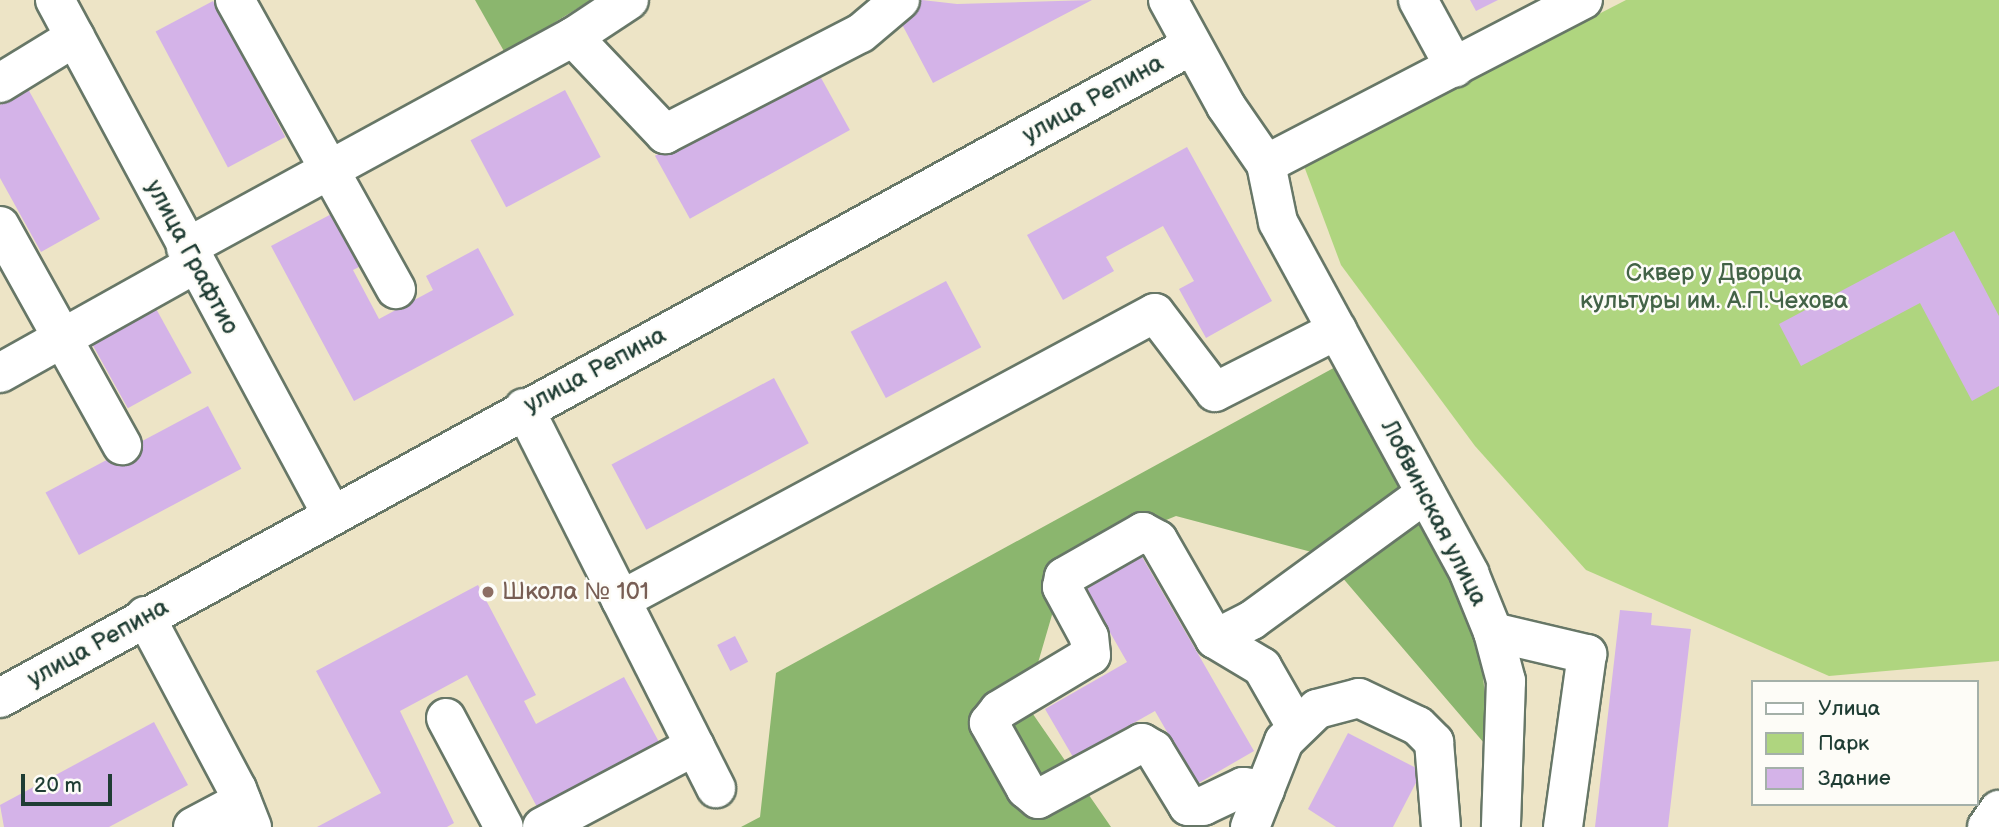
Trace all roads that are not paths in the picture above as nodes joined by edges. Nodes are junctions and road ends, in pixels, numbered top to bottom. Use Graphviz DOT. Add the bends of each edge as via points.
graph roads {
  1 [pos="55,0"];
  2 [pos="235,0"];
  3 [pos="629,0"];
  4 [pos="900,0"];
  5 [pos="1168,0"];
  6 [pos="1418,0"];
  7 [pos="1583,0"];
  8 [pos="75,37"];
  9 [pos="573,37"];
  10 [pos="1192,45"];
  11 [pos="1455,68"];
  12 [pos="0,83"];
  13 [pos="1266,164"];
  14 [pos="329,170"];
  15 [pos="0,226"];
  16 [pos="190,256"];
  17 [pos="396,289"];
  18 [pos="1337,330"];
  19 [pos="63,338"];
  20 [pos="0,373"];
  21 [pos="524,408"];
  22 [pos="122,444"];
  23 [pos="1426,493"];
  24 [pos="331,513"];
  25 [pos="621,600"];
  26 [pos="145,616"];
  27 [pos="1493,632"];
  28 [pos="1215,639"];
  29 [pos="0,698"];
  30 [pos="446,718"];
  31 [pos="1297,729"];
  32 [pos="695,746"];
  33 [pos="716,788"];
  34 [pos="1265,790"];
  35 [pos="1999,810"];
  36 [pos="247,814"];
  37 [pos="193,827"];
  38 [pos="504,827"];
  39 [pos="542,827"];
  40 [pos="1250,827"];
  41 [pos="1440,827"];
  42 [pos="1501,827"];
  43 [pos="1563,827"];
  44 [pos="1987,827"];
  1 -- 8 [label="main road, улица Графтио"];
  2 -- 14 [label="main road"];
  3 -- 9 [label="main road"];
  4 -- 9 [label="main road" via="861,33 665,134"];
  5 -- 10 [label="main road, улица Репина"];
  6 -- 11 [label="main road"];
  7 -- 11 [label="main road"];
  8 -- 12 [label="main road"];
  8 -- 16 [label="main road, улица Графтио"];
  9 -- 14 [label="main road"];
  10 -- 13 [label="main road, улица Репина" via="1232,117"];
  10 -- 21 [label="main road, улица Репина"];
  11 -- 13 [label="main road"];
  13 -- 18 [label="main road, Лобвинская улица" via="1278,222"];
  14 -- 16 [label="main road"];
  14 -- 17 [label="main road"];
  15 -- 19 [label="main road"];
  16 -- 19 [label="main road"];
  16 -- 24 [label="main road, улица Графтио"];
  18 -- 23 [label="main road, Лобвинская улица"];
  18 -- 25 [label="main road" via="1215,392 1155,313"];
  19 -- 20 [label="main road"];
  19 -- 22 [label="main road"];
  21 -- 24 [label="main road, улица Репина"];
  21 -- 25 [label="main road"];
  23 -- 27 [label="main road, Лобвинская улица" via="1469,573"];
  23 -- 28 [label="main road" via="1252,620"];
  24 -- 26 [label="main road, улица Репина"];
  25 -- 32 [label="main road"];
  26 -- 29 [label="main road, улица Репина"];
  26 -- 36 [label="main road"];
  27 -- 42 [label="main road, Лобвинская улица" via="1506,681"];
  27 -- 43 [label="main road" via="1587,654"];
  28 -- 31 [label="main road" via="1262,667"];
  28 -- 34 [label="main road" via="1158,540 1143,532 1131,536 1064,577 1062,587 1089,636 1091,655 999,710 989,723 1026,789 1038,799 1142,743 1154,750 1188,806 1203,806 1243,787"];
  30 -- 38 [label="main road"];
  31 -- 34 [label="main road" via="1284,741"];
  31 -- 41 [label="main road" via="1317,709 1359,698 1418,726 1437,752"];
  32 -- 33 [label="main road"];
  32 -- 39 [label="main road"];
  34 -- 40 [label="main road"];
  35 -- 44 [label="main road"];
  36 -- 37 [label="main road"];
}
